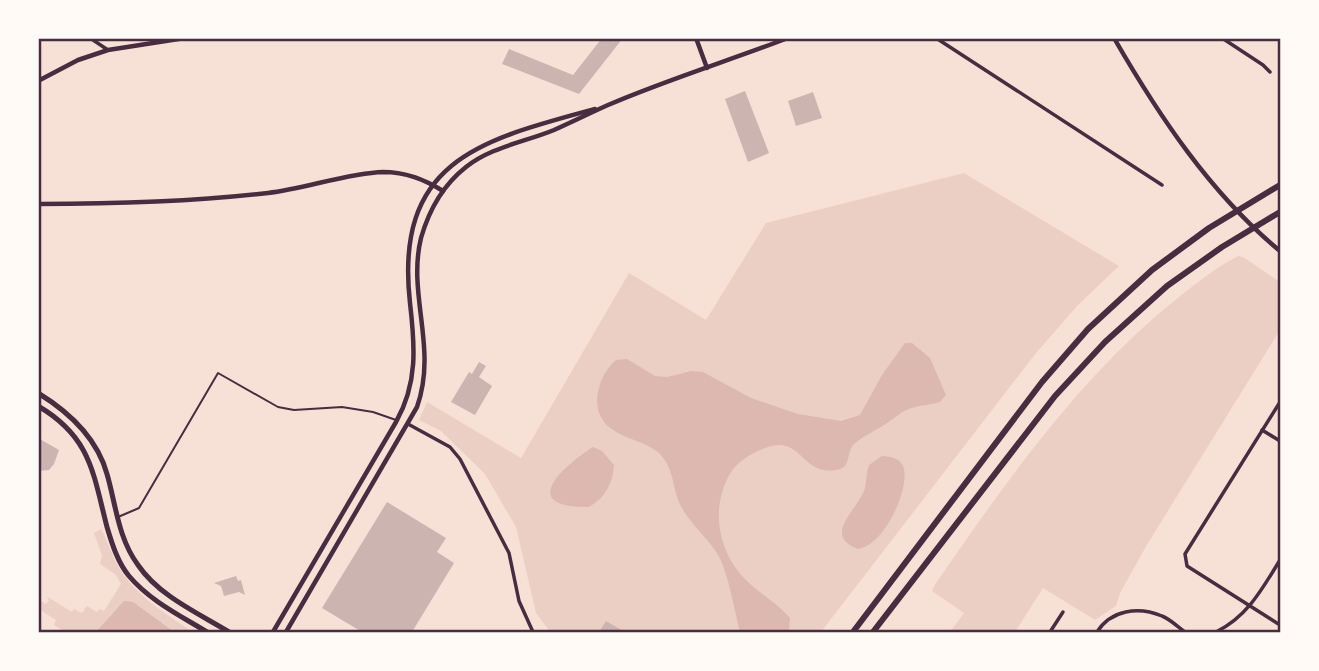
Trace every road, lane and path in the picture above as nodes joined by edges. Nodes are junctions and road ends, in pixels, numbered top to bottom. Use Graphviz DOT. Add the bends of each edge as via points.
graph roads {
  1 [pos="90,38"];
  2 [pos="186,38"];
  3 [pos="696,38"];
  4 [pos="788,38"];
  5 [pos="936,38"];
  6 [pos="1114,38"];
  7 [pos="1222,38"];
  8 [pos="108,50"];
  9 [pos="707,68"];
  10 [pos="1270,72"];
  11 [pos="38,81"];
  12 [pos="609,105"];
  13 [pos="1162,184"];
  14 [pos="434,185"];
  15 [pos="1280,185"];
  16 [pos="443,191"];
  17 [pos="38,204"];
  18 [pos="1280,212"];
  19 [pos="1280,251"];
  20 [pos="38,393"];
  21 [pos="1280,402"];
  22 [pos="38,406"];
  23 [pos="397,421"];
  24 [pos="408,424"];
  25 [pos="1262,430"];
  26 [pos="1280,441"];
  27 [pos="117,517"];
  28 [pos="1280,560"];
  29 [pos="1251,606"];
  30 [pos="1063,612"];
  31 [pos="1280,625"];
  32 [pos="207,632"];
  33 [pos="229,632"];
  34 [pos="273,632"];
  35 [pos="286,632"];
  36 [pos="533,632"];
  37 [pos="853,632"];
  38 [pos="873,632"];
  39 [pos="1050,632"];
  40 [pos="1097,632"];
  41 [pos="1185,632"];
  42 [pos="1216,632"];
  1 -- 8 [label="street"];
  2 -- 8 [label="main road"];
  3 -- 9 [label="main road"];
  4 -- 9 [label="main road"];
  5 -- 13 [label="street"];
  6 -- 19 [label="main road" via="1175,136 1220,192"];
  7 -- 10 [label="street"];
  8 -- 11 [label="main road"];
  9 -- 12 [label="main road"];
  12 -- 14 [label="main road" via="497,138 460,158"];
  12 -- 16 [label="main road" via="483,156"];
  14 -- 16 [label="main road"];
  14 -- 17 [label="main road" via="408,174 380,172 270,193 194,201"];
  14 -- 23 [label="main road" via="417,214 408,246 414,371"];
  15 -- 37 [label="highway" via="1152,270 1088,329 1042,382"];
  16 -- 24 [label="main road" via="427,220 419,249 426,361 419,401"];
  18 -- 38 [label="highway" via="1167,286 1105,342 1055,396"];
  20 -- 27 [label="main road" via="58,405 94,444"];
  21 -- 25 [label="street"];
  22 -- 32 [label="main road" via="65,425 86,451 111,540 128,575 157,601"];
  23 -- 27 [label="lane" via="342,407 278,407 218,373 139,508"];
  23 -- 34 [label="main road"];
  24 -- 35 [label="main road"];
  24 -- 36 [label="street" via="450,447 460,459 509,552 519,601"];
  25 -- 26 [label="street"];
  25 -- 29 [label="street" via="1185,554 1187,566"];
  27 -- 33 [label="main road" via="125,544 153,583"];
  28 -- 29 [label="street"];
  29 -- 31 [label="street"];
  29 -- 42 [label="street"];
  30 -- 39 [label="street"];
  40 -- 41 [label="street" via="1105,620 1131,609 1163,616"];
}
